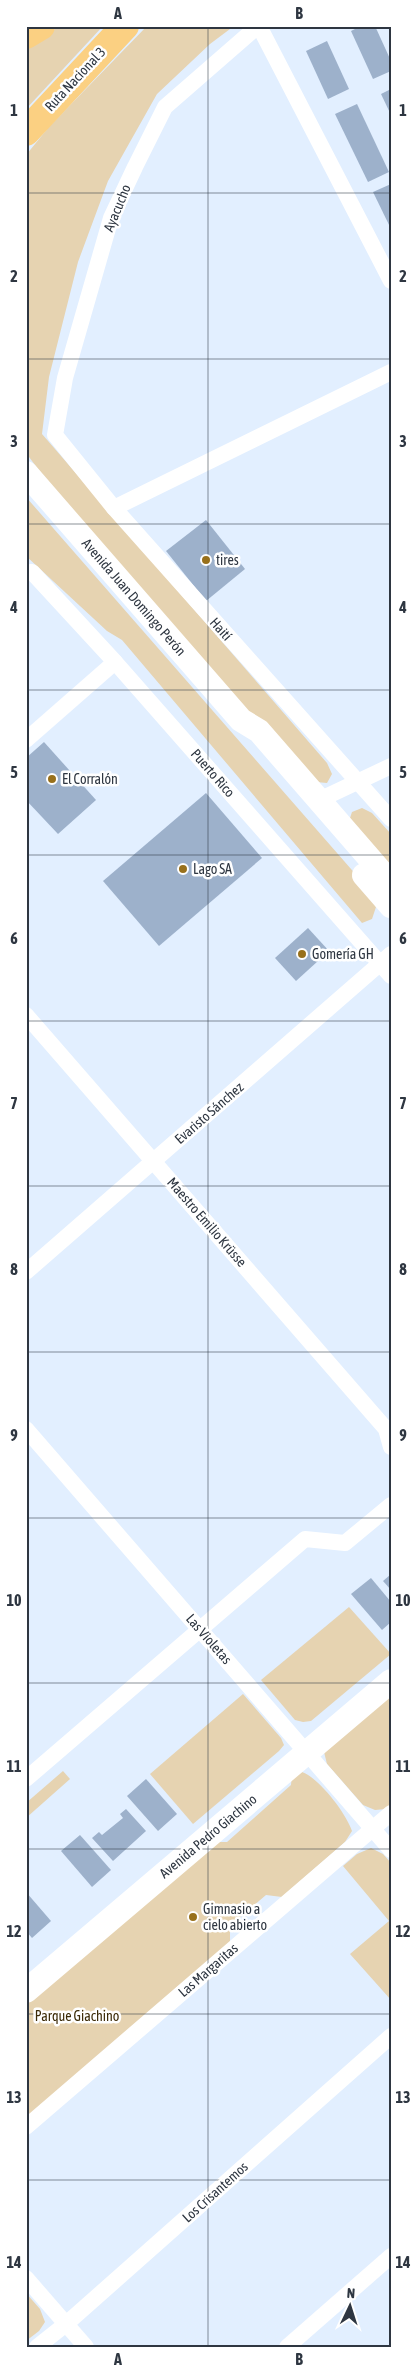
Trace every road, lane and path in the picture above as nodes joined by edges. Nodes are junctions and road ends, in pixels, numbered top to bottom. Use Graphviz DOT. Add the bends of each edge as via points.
graph roads {
  1 [pos="41,26"];
  2 [pos="125,26"];
  3 [pos="259,26"];
  4 [pos="26,35"];
  5 [pos="26,132"];
  6 [pos="391,281"];
  7 [pos="391,372"];
  8 [pos="55,435"];
  9 [pos="26,473"];
  10 [pos="114,508"];
  11 [pos="29,572"];
  12 [pos="115,662"];
  13 [pos="241,720"];
  14 [pos="26,740"];
  15 [pos="391,766"];
  16 [pos="357,782"];
  17 [pos="319,800"];
  18 [pos="391,819"];
  19 [pos="391,883"];
  20 [pos="391,906"];
  21 [pos="387,965"];
  22 [pos="28,1021"];
  23 [pos="154,1161"];
  24 [pos="26,1272"];
  25 [pos="26,1429"];
  26 [pos="391,1447"];
  27 [pos="391,1505"];
  28 [pos="201,1629"];
  29 [pos="391,1681"];
  30 [pos="307,1751"];
  31 [pos="26,1779"];
  32 [pos="391,1813"];
  33 [pos="372,1829"];
  34 [pos="391,1850"];
  35 [pos="26,1991"];
  36 [pos="391,2036"];
  37 [pos="26,2127"];
  38 [pos="391,2256"];
  39 [pos="26,2278"];
  40 [pos="66,2324"];
  41 [pos="37,2347"];
  42 [pos="86,2347"];
  43 [pos="286,2347"];
  1 -- 4 [label="highway"];
  2 -- 5 [label="highway, Ruta Nacional 3"];
  3 -- 6 [label="street"];
  3 -- 8 [label="street, Ayacucho" via="166,107 135,166 111,218 65,378"];
  7 -- 10 [label="street"];
  8 -- 10 [label="street, Haití"];
  9 -- 13 [label="main road, Avenida Juan Domingo Perón"];
  10 -- 16 [label="street, Haití"];
  11 -- 12 [label="street, Puerto Rico"];
  12 -- 14 [label="street"];
  12 -- 21 [label="street, Puerto Rico"];
  13 -- 17 [label="main road, Avenida Juan Domingo Perón" via="259,731"];
  13 -- 20 [label="main road, Avenida Juan Domingo Perón" via="247,740"];
  15 -- 16 [label="street"];
  16 -- 17 [label="street"];
  16 -- 18 [label="street, Haití"];
  17 -- 19 [label="main road, Avenida Juan Domingo Perón"];
  21 -- 23 [label="street, Evaristo Sánchez"];
  22 -- 23 [label="street, Maestro Emilio Krüsse"];
  23 -- 24 [label="street, Evaristo Sánchez"];
  23 -- 26 [label="street, Maestro Emilio Krüsse" via="386,1429"];
  25 -- 28 [label="street, Las Violetas"];
  27 -- 28 [label="street" via="345,1543 305,1539"];
  28 -- 30 [label="street, Las Violetas"];
  28 -- 31 [label="street"];
  29 -- 30 [label="main road, Avenida Pedro Giachino"];
  30 -- 33 [label="street, Las Violetas"];
  30 -- 35 [label="main road, Avenida Pedro Giachino"];
  32 -- 33 [label="street, Las Margaritas"];
  33 -- 34 [label="street, Las Violetas"];
  33 -- 37 [label="street, Las Margaritas"];
  36 -- 40 [label="street, Los Crisantemos"];
  38 -- 43 [label="street"];
  39 -- 40 [label="street"];
  40 -- 41 [label="street, Los Crisantemos"];
  40 -- 42 [label="street"];
}
